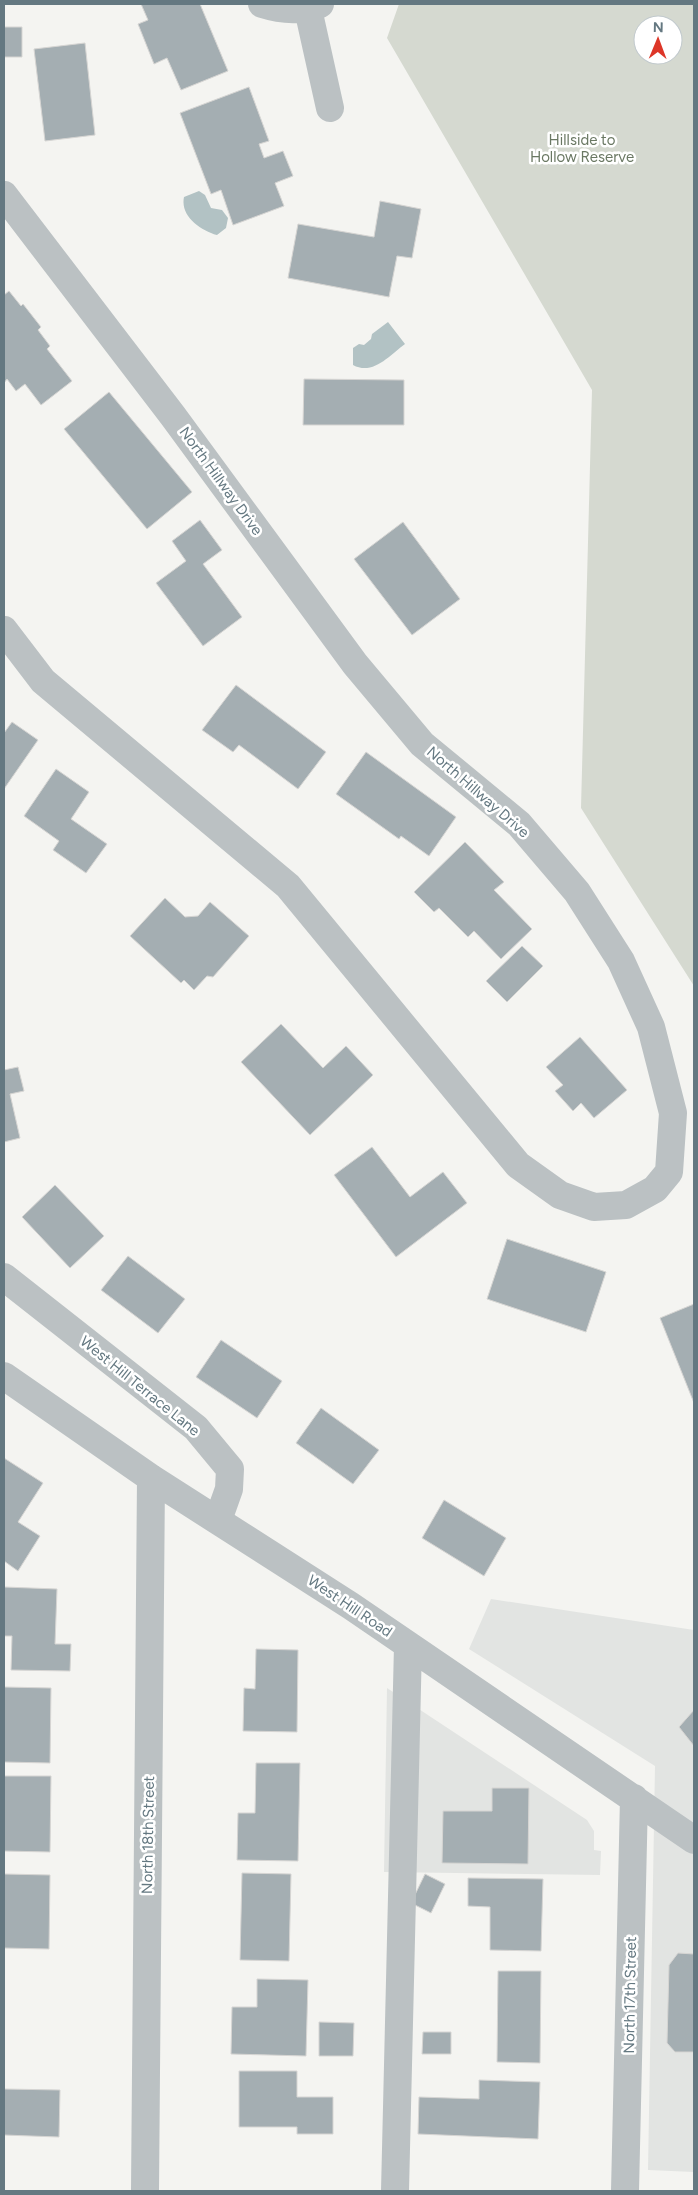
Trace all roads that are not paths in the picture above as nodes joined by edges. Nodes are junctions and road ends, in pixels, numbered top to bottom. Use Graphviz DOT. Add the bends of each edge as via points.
graph roads {
  1 [pos="262,4"];
  2 [pos="314,6"];
  3 [pos="330,108"];
  4 [pos="4,195"];
  5 [pos="4,630"];
  6 [pos="4,1277"];
  7 [pos="4,1376"];
  8 [pos="151,1478"];
  9 [pos="218,1520"];
  10 [pos="408,1645"];
  11 [pos="634,1798"];
  12 [pos="694,1840"];
  13 [pos="145,2191"];
  14 [pos="395,2191"];
  15 [pos="625,2191"];
  1 -- 2 [label="street" via="277,9"];
  2 -- 3 [label="street"];
  4 -- 5 [label="street, North Hillway Drive" via="173,416 355,664 422,744 519,824 577,892 621,960 651,1027 673,1113 669,1172 655,1189 626,1204 594,1207 560,1195 518,1165 288,886 43,681"];
  6 -- 9 [label="street, West Hill Terrace Lane" via="196,1428 230,1469 229,1488"];
  7 -- 8 [label="street, West Hill Road"];
  8 -- 9 [label="street, West Hill Road"];
  8 -- 13 [label="street, North 18th Street"];
  9 -- 10 [label="street, West Hill Road"];
  10 -- 11 [label="street, West Hill Road"];
  10 -- 14 [label="street"];
  11 -- 12 [label="street, West Hill Road"];
  11 -- 15 [label="street, North 17th Street"];
}
